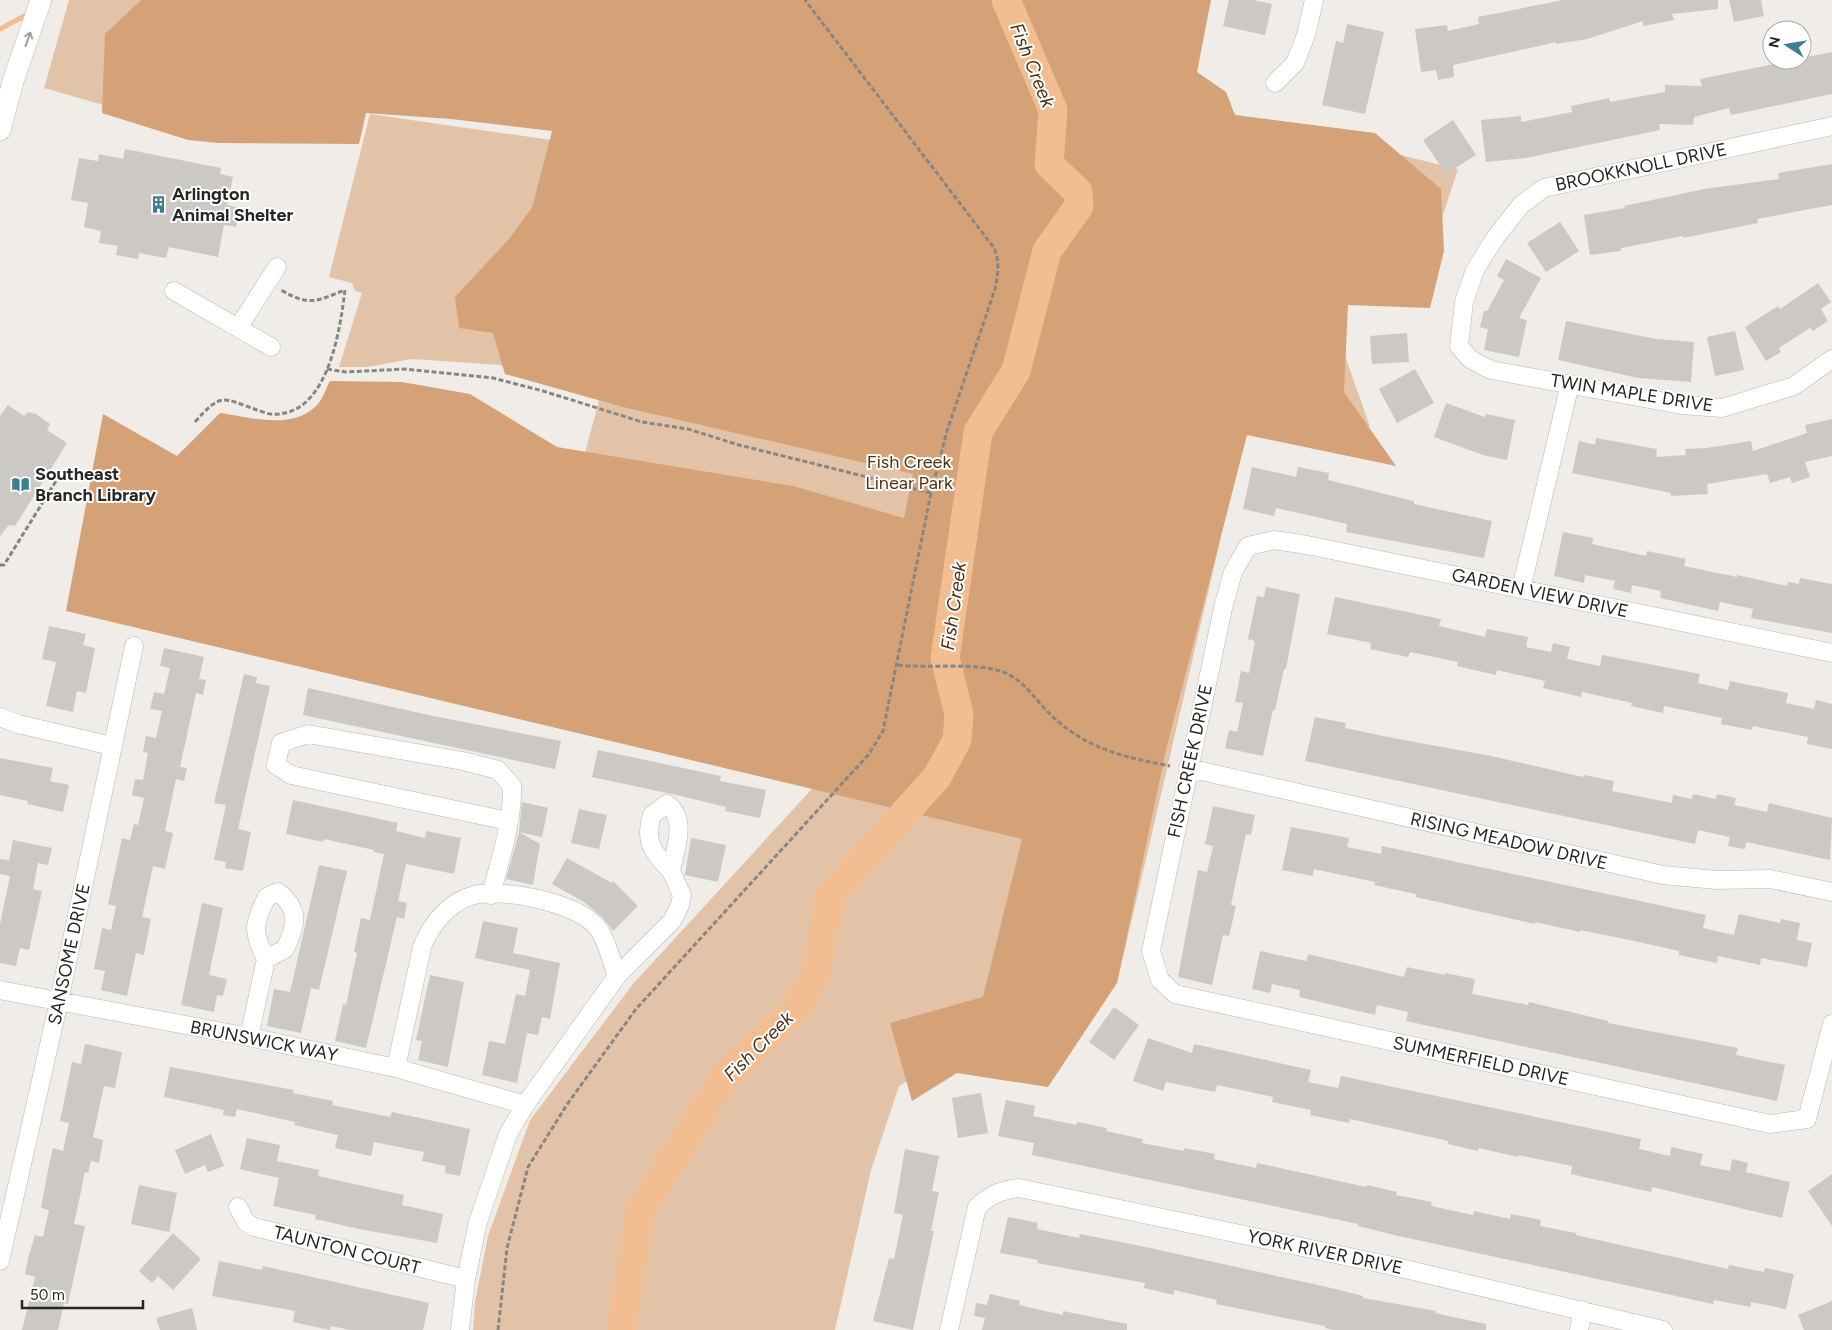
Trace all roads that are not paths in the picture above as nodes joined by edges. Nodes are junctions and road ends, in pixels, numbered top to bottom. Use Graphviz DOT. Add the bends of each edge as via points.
graph roads {
  1 [pos="41,0"];
  2 [pos="1314,0"];
  3 [pos="1275,83"];
  4 [pos="1832,126"];
  5 [pos="0,130"];
  6 [pos="277,267"];
  7 [pos="174,291"];
  8 [pos="238,328"];
  9 [pos="1459,346"];
  10 [pos="271,347"];
  11 [pos="1831,361"];
  12 [pos="1570,384"];
  13 [pos="1248,546"];
  14 [pos="1521,590"];
  15 [pos="134,646"];
  16 [pos="1832,653"];
  17 [pos="0,717"];
  18 [pos="112,746"];
  19 [pos="1188,768"];
  20 [pos="508,822"];
  21 [pos="671,871"];
  22 [pos="1832,892"];
  23 [pos="491,895"];
  24 [pos="266,959"];
  25 [pos="616,976"];
  26 [pos="1160,980"];
  27 [pos="0,990"];
  28 [pos="59,1001"];
  29 [pos="1832,1024"];
  30 [pos="249,1037"];
  31 [pos="396,1068"];
  32 [pos="525,1105"];
  33 [pos="238,1208"];
  34 [pos="0,1261"];
  35 [pos="466,1279"];
  36 [pos="1583,1310"];
  37 [pos="460,1330"];
  38 [pos="949,1330"];
  39 [pos="1579,1330"];
  40 [pos="1663,1330"];
  5 -- 1 [label="main road, one-way"];
  2 -- 3 [label="street" via="1295,64"];
  4 -- 9 [label="street, BROOKKNOLL DRIVE" via="1544,188 1521,205 1475,270 1464,302"];
  6 -- 8 [label="street"];
  7 -- 8 [label="street"];
  8 -- 10 [label="street"];
  9 -- 12 [label="street, TWIN MAPLE DRIVE" via="1470,359 1491,370"];
  11 -- 12 [label="street, TWIN MAPLE DRIVE" via="1794,386 1722,408 1682,405"];
  12 -- 14 [label="street"];
  13 -- 14 [label="street, GARDEN VIEW DRIVE" via="1274,540"];
  13 -- 19 [label="street, FISH CREEK DRIVE" via="1233,572 1223,608"];
  14 -- 16 [label="street, GARDEN VIEW DRIVE"];
  15 -- 18 [label="street, SANSOME DRIVE"];
  17 -- 18 [label="street"];
  18 -- 28 [label="street, SANSOME DRIVE"];
  19 -- 22 [label="street, RISING MEADOW DRIVE" via="1663,875 1770,880"];
  19 -- 26 [label="street, FISH CREEK DRIVE" via="1151,951"];
  20 -- 20 [label="street" via="512,786 498,770 308,734 281,743 276,765 291,775"];
  20 -- 23 [label="street"];
  21 -- 25 [label="street" via="682,895 672,921"];
  23 -- 25 [label="street" via="530,898 575,910 595,925"];
  23 -- 31 [label="street" via="469,896 446,911 428,931"];
  24 -- 30 [label="street"];
  25 -- 32 [label="street"];
  26 -- 29 [label="street, SUMMERFIELD DRIVE" via="1175,994 1770,1124 1807,1119"];
  27 -- 28 [label="street, BRUNSWICK WAY"];
  28 -- 30 [label="street, BRUNSWICK WAY"];
  28 -- 34 [label="street, SANSOME DRIVE"];
  30 -- 31 [label="street, BRUNSWICK WAY"];
  31 -- 32 [label="street, BRUNSWICK WAY"];
  32 -- 35 [label="street" via="508,1134 478,1222"];
  33 -- 35 [label="street, TAUNTON COURT" via="246,1222 254,1227"];
  35 -- 37 [label="street"];
  36 -- 38 [label="street, YORK RIVER DRIVE" via="1388,1265 1019,1188 1002,1190 977,1207"];
  36 -- 39 [label="street"];
  36 -- 40 [label="street, YORK RIVER DRIVE"];
}
